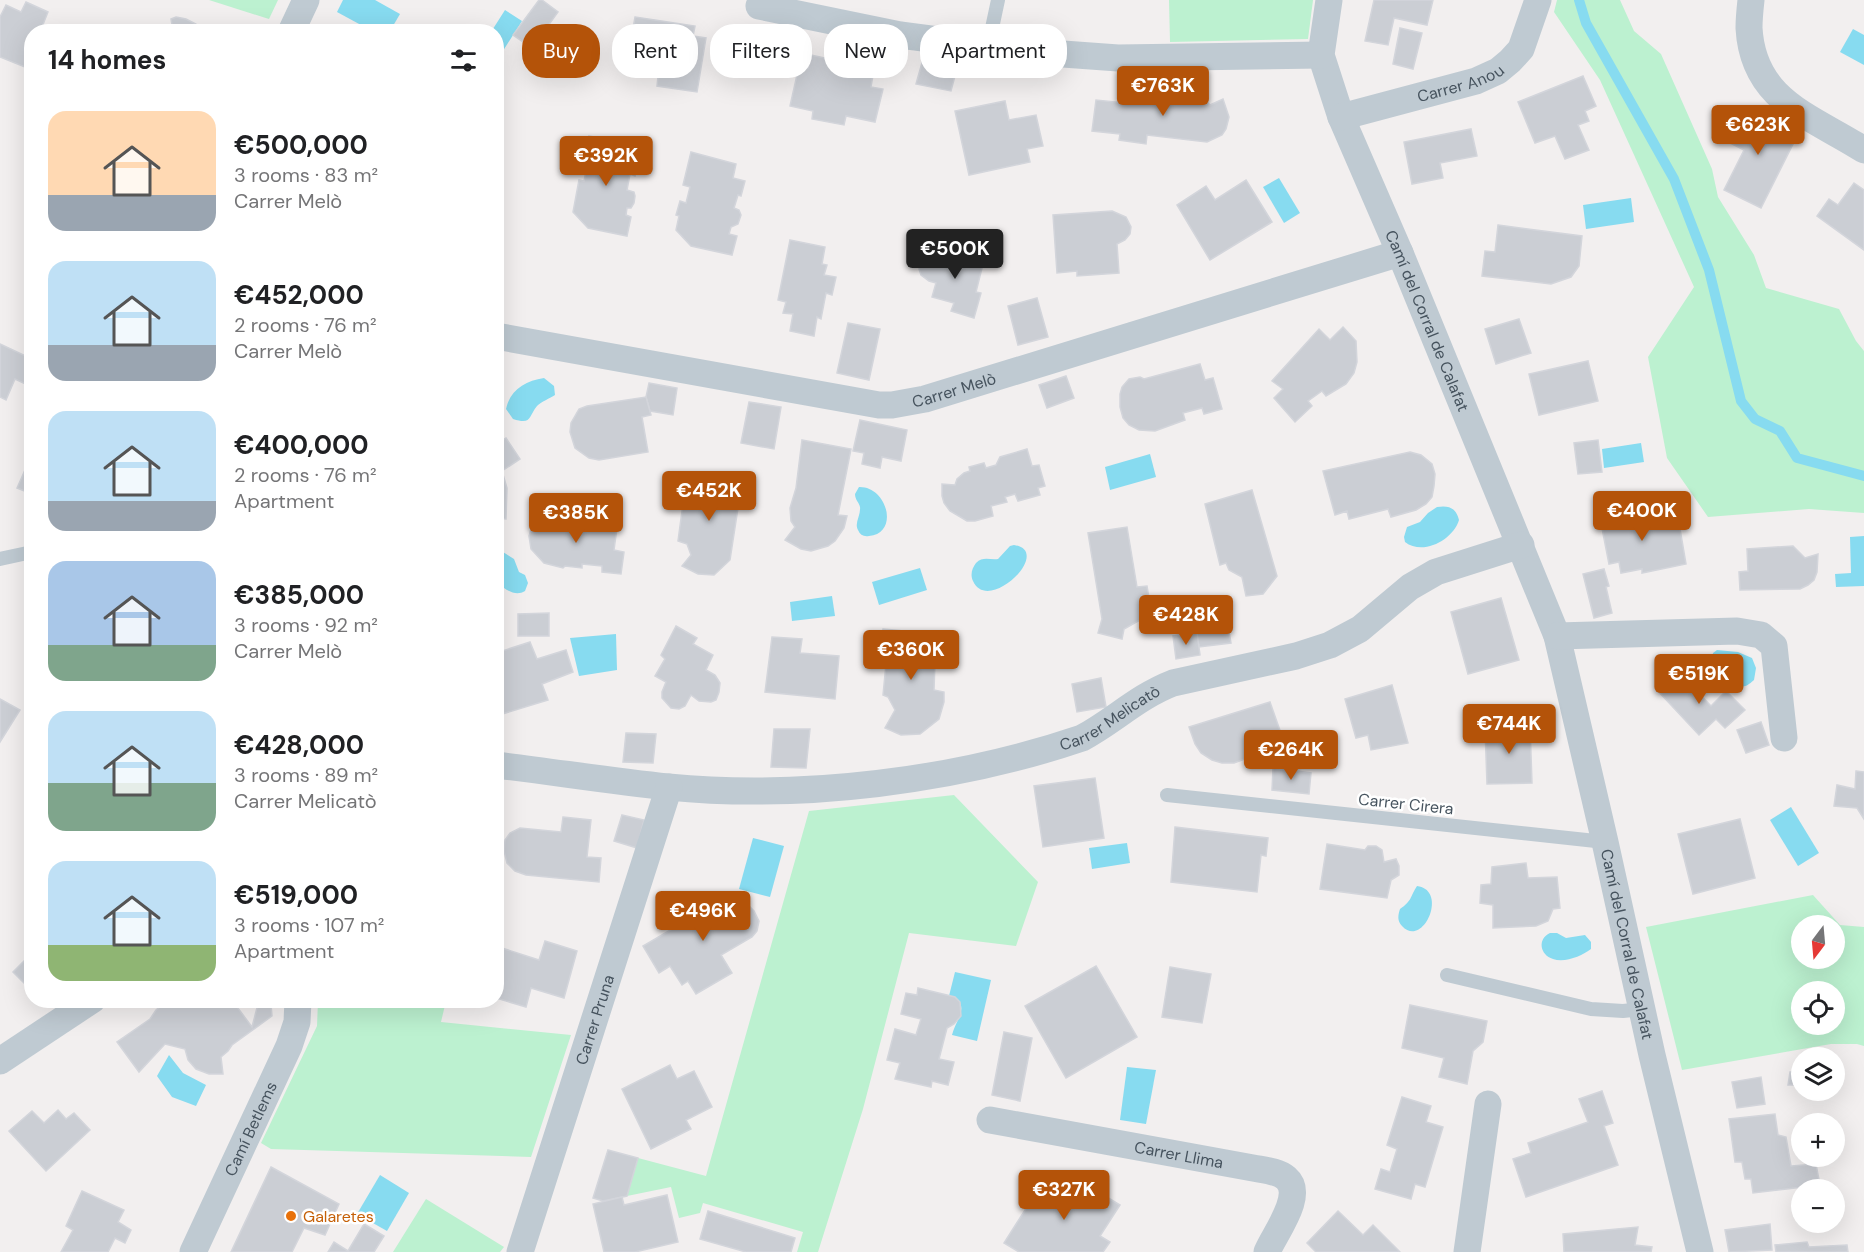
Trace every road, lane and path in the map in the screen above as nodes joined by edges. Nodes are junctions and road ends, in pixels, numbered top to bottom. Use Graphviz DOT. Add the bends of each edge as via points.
graph roads {
  1 [pos="306,0"];
  2 [pos="998,0"];
  3 [pos="1329,0"];
  4 [pos="1538,0"];
  5 [pos="1751,0"];
  6 [pos="759,6"];
  7 [pos="295,24"];
  8 [pos="993,24"];
  9 [pos="920,37"];
  10 [pos="1067,54"];
  11 [pos="1321,55"];
  12 [pos="1341,117"];
  13 [pos="1864,150"];
  14 [pos="1400,253"];
  15 [pos="504,337"];
  16 [pos="1521,545"];
  17 [pos="24,554"];
  18 [pos="0,559"];
  19 [pos="1557,636"];
  20 [pos="1784,738"];
  21 [pos="504,766"];
  22 [pos="669,787"];
  23 [pos="1167,795"];
  24 [pos="1605,842"];
  25 [pos="1447,975"];
  26 [pos="80,1008"];
  27 [pos="298,1008"];
  28 [pos="1642,1009"];
  29 [pos="0,1061"];
  30 [pos="1488,1104"];
  31 [pos="990,1120"];
  32 [pos="193,1252"];
  33 [pos="520,1252"];
  34 [pos="1267,1252"];
  35 [pos="1467,1252"];
  36 [pos="1700,1252"];
  1 -- 7 [label="street"];
  2 -- 8 [label="lane"];
  3 -- 11 [label="street, Camí del Corral de Calafat"];
  4 -- 12 [label="street, Carrer Anou" via="1521,49 1497,71 1476,81"];
  5 -- 13 [label="street" via="1749,28 1755,62 1767,83 1784,102"];
  6 -- 9 [label="street"];
  10 -- 11 [label="street" via="1118,58"];
  11 -- 12 [label="street, Camí del Corral de Calafat"];
  12 -- 14 [label="street, Camí del Corral de Calafat"];
  14 -- 15 [label="street, Carrer Melò" via="925,399 892,405"];
  14 -- 16 [label="street, Camí del Corral de Calafat"];
  16 -- 19 [label="street, Camí del Corral de Calafat"];
  16 -- 22 [label="street, Carrer Melicatò" via="1436,572 1410,587 1360,629 1330,645 1173,683 1132,703 1082,738 993,764 805,790"];
  17 -- 18 [label="lane"];
  19 -- 20 [label="street" via="1737,631 1761,635 1774,646"];
  19 -- 24 [label="street, Camí del Corral de Calafat"];
  21 -- 22 [label="street, Carrer Melicatò"];
  22 -- 33 [label="street, Carrer Pruna"];
  23 -- 24 [label="lane, Carrer Cirera"];
  24 -- 28 [label="street, Camí del Corral de Calafat"];
  25 -- 28 [label="lane" via="1591,1009"];
  26 -- 29 [label="street"];
  27 -- 32 [label="street, Camí Betlems" via="289,1046"];
  28 -- 36 [label="street, Camí del Corral de Calafat"];
  30 -- 35 [label="street"];
  31 -- 34 [label="street, Carrer Llima" via="1285,1177 1291,1184 1291,1207"];
}
